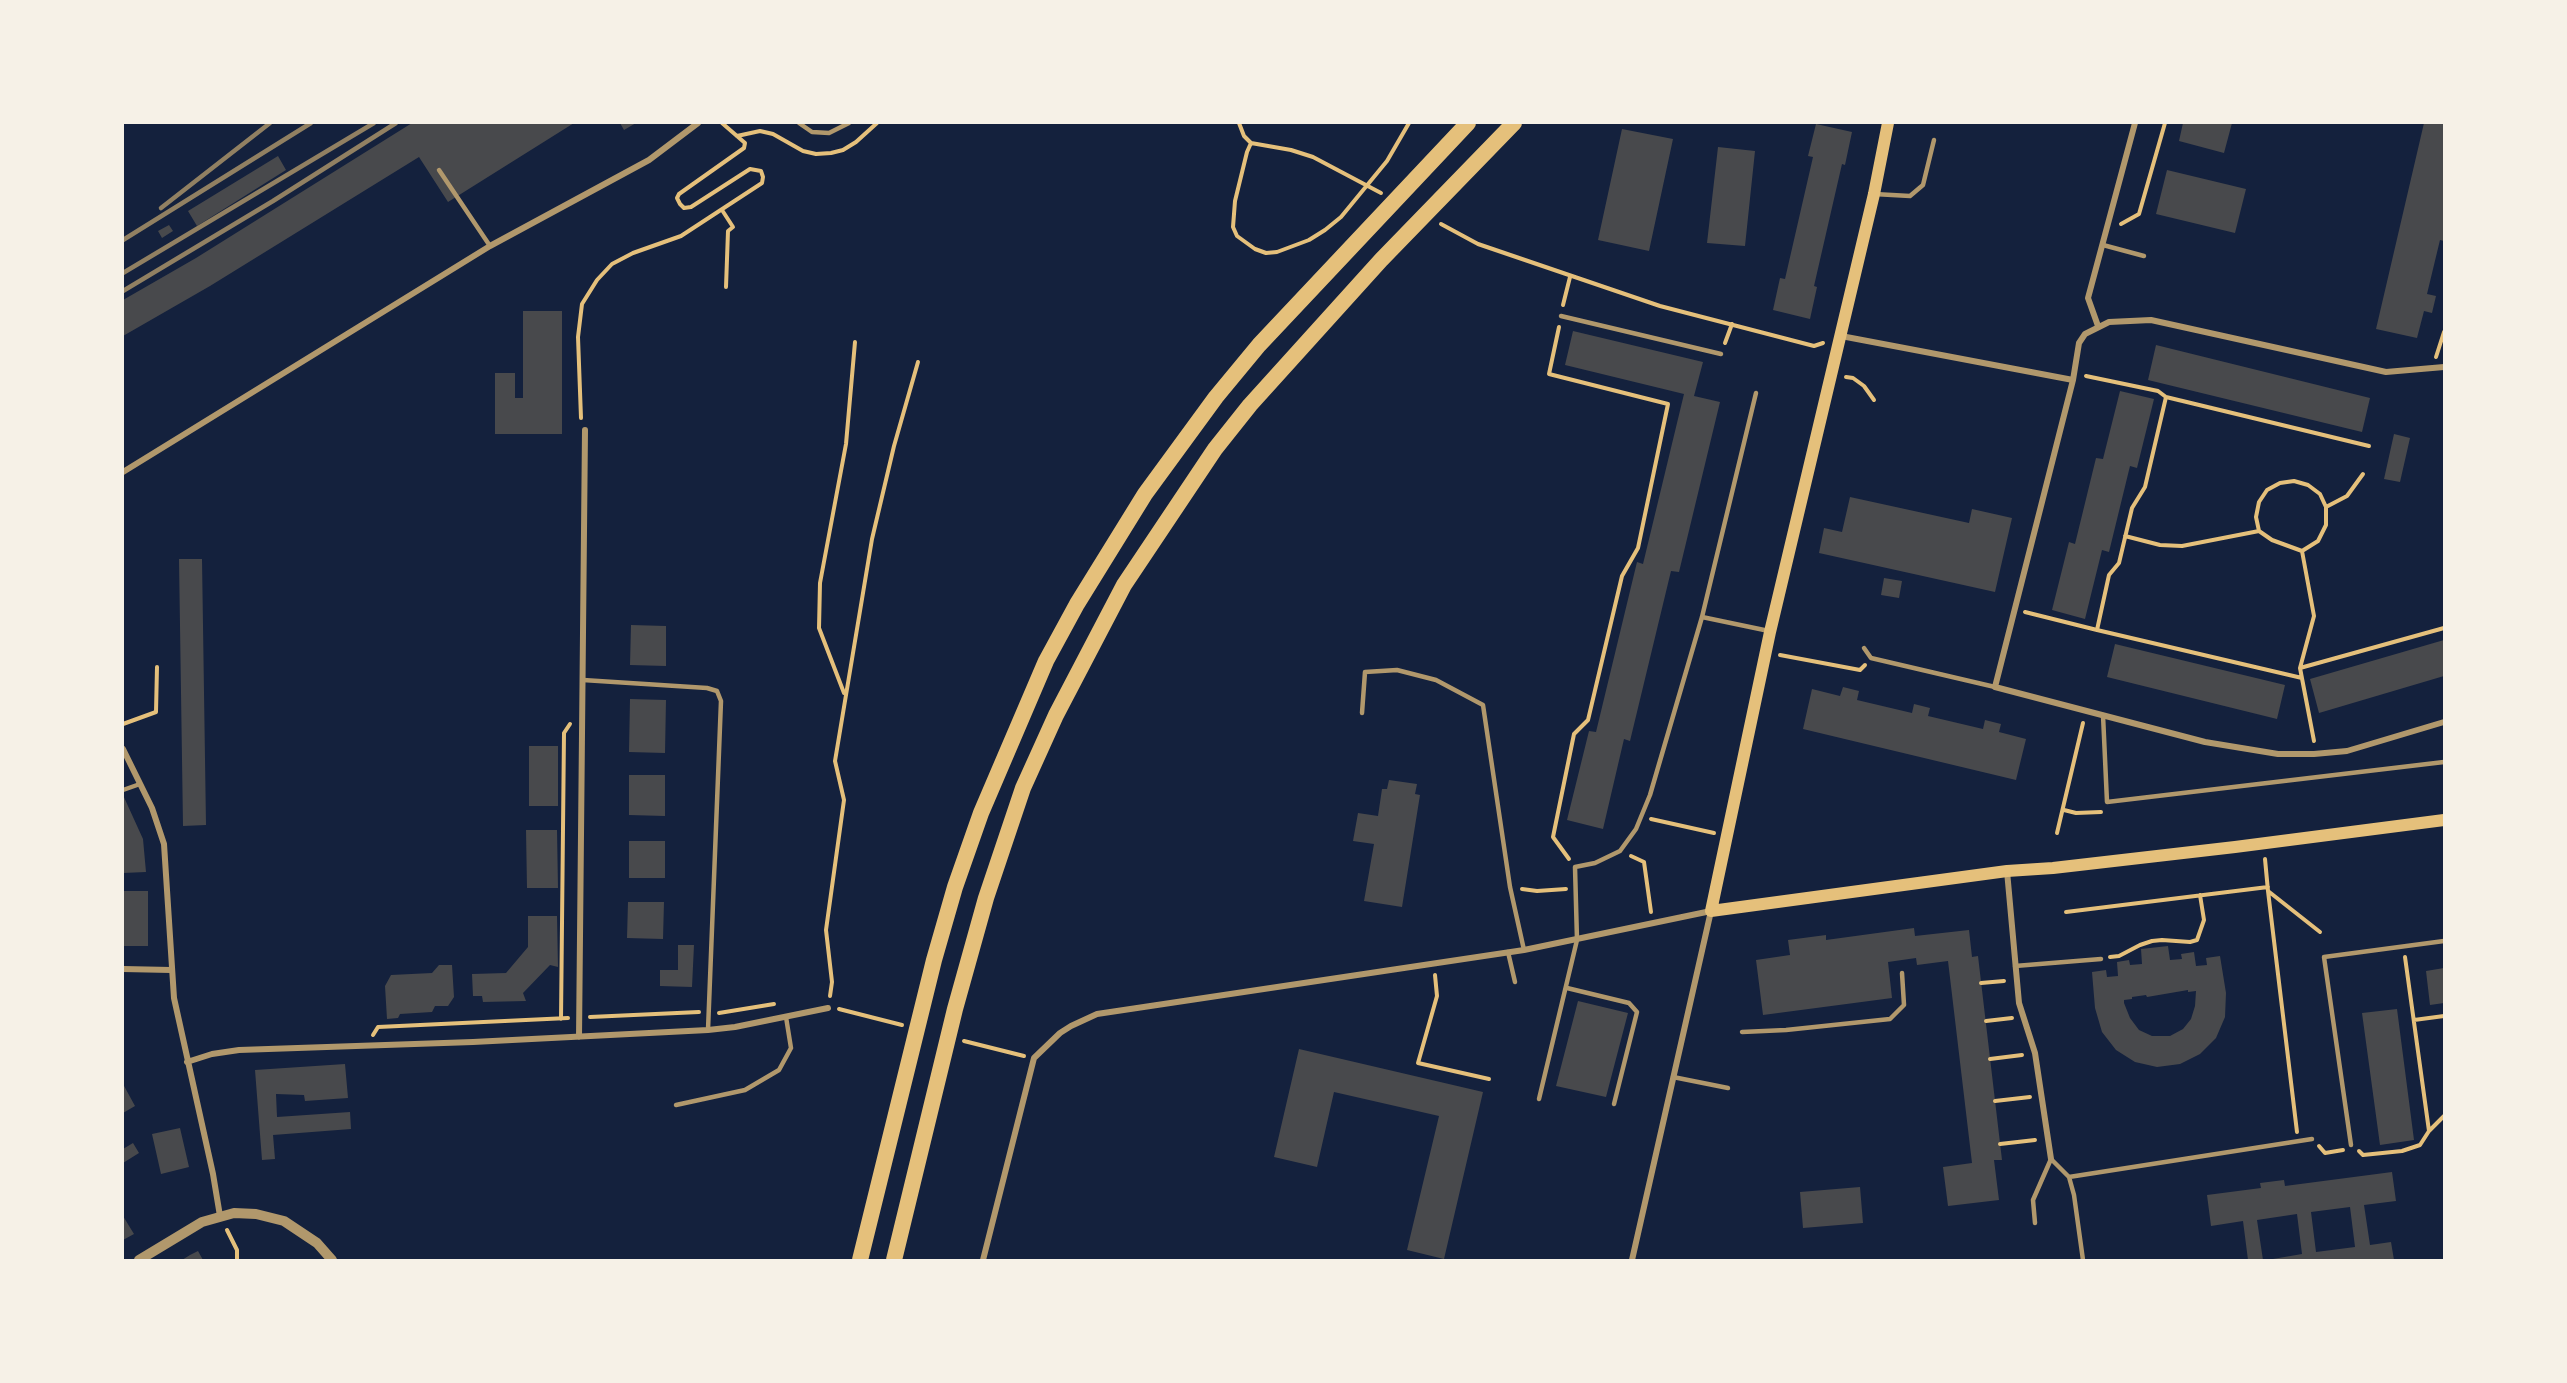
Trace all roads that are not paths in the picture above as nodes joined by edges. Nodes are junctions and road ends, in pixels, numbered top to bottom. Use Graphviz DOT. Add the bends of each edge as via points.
graph roads {
  1 [pos="698,123"];
  2 [pos="799,123"];
  3 [pos="849,123"];
  4 [pos="1468,123"];
  5 [pos="1514,123"];
  6 [pos="1888,123"];
  7 [pos="2135,123"];
  8 [pos="1934,140"];
  9 [pos="439,170"];
  10 [pos="1874,194"];
  11 [pos="2103,245"];
  12 [pos="490,246"];
  13 [pos="2144,256"];
  14 [pos="1561,316"];
  15 [pos="2098,326"];
  16 [pos="1841,336"];
  17 [pos="1721,354"];
  18 [pos="2444,367"];
  19 [pos="2074,377"];
  20 [pos="1756,393"];
  21 [pos="585,430"];
  22 [pos="123,472"];
  23 [pos="1702,617"];
  24 [pos="1770,632"];
  25 [pos="1864,648"];
  26 [pos="584,680"];
  27 [pos="1995,687"];
  28 [pos="1362,712"];
  29 [pos="2103,715"];
  30 [pos="2444,722"];
  31 [pos="123,749"];
  32 [pos="2444,762"];
  33 [pos="140,784"];
  34 [pos="123,790"];
  35 [pos="2444,820"];
  36 [pos="2007,871"];
  37 [pos="1711,911"];
  38 [pos="1577,940"];
  39 [pos="2444,941"];
  40 [pos="1524,950"];
  41 [pos="1508,952"];
  42 [pos="2101,958"];
  43 [pos="2015,966"];
  44 [pos="123,969"];
  45 [pos="171,969"];
  46 [pos="1902,973"];
  47 [pos="1515,982"];
  48 [pos="1567,988"];
  49 [pos="828,1008"];
  50 [pos="786,1017"];
  51 [pos="708,1030"];
  52 [pos="1742,1032"];
  53 [pos="579,1037"];
  54 [pos="187,1062"];
  55 [pos="1673,1077"];
  56 [pos="1728,1088"];
  57 [pos="1539,1099"];
  58 [pos="1614,1104"];
  59 [pos="676,1105"];
  60 [pos="2312,1139"];
  61 [pos="2350,1145"];
  62 [pos="2051,1159"];
  63 [pos="2069,1177"];
  64 [pos="220,1216"];
  65 [pos="2035,1223"];
  66 [pos="139,1260"];
  67 [pos="332,1260"];
  68 [pos="860,1260"];
  69 [pos="894,1260"];
  70 [pos="983,1260"];
  71 [pos="1632,1260"];
  72 [pos="2083,1260"];
  1 -- 12 [label="street" via="649,159"];
  2 -- 3 [label="lane" via="812,132 829,133"];
  4 -- 68 [label="highway" via="1259,345 1216,397 1139,503 1051,651 981,813 955,887"];
  5 -- 69 [label="highway" via="1381,260 1250,405 1215,448 1124,585 1060,706 1023,788 955,1008"];
  6 -- 10 [label="main road"];
  7 -- 11 [label="street"];
  8 -- 10 [label="lane" via="1923,185 1910,196"];
  9 -- 12 [label="lane"];
  10 -- 16 [label="main road"];
  11 -- 13 [label="lane"];
  11 -- 15 [label="street" via="2088,298"];
  12 -- 22 [label="street"];
  14 -- 17 [label="lane"];
  15 -- 18 [label="street" via="2121,320 2151,320 2386,372"];
  15 -- 19 [label="street" via="2079,343"];
  16 -- 19 [label="street"];
  16 -- 24 [label="main road"];
  19 -- 27 [label="street"];
  20 -- 23 [label="lane"];
  21 -- 26 [label="street"];
  23 -- 24 [label="lane"];
  23 -- 38 [label="lane" via="1650,795 1636,829 1620,851 1575,867"];
  24 -- 37 [label="main road"];
  25 -- 27 [label="lane" via="1871,658"];
  26 -- 51 [label="lane" via="707,688 717,692 720,701"];
  26 -- 53 [label="street"];
  27 -- 29 [label="street"];
  28 -- 40 [label="lane" via="1365,672 1397,670 1436,680 1483,705 1510,887"];
  29 -- 30 [label="street" via="2243,750 2278,754 2347,751"];
  29 -- 32 [label="lane" via="2107,802"];
  31 -- 33 [label="street"];
  33 -- 34 [label="lane"];
  33 -- 45 [label="street" via="164,844"];
  35 -- 36 [label="main road"];
  36 -- 37 [label="main road"];
  36 -- 43 [label="street"];
  37 -- 38 [label="street"];
  37 -- 55 [label="street"];
  38 -- 40 [label="street"];
  38 -- 48 [label="lane"];
  39 -- 61 [label="lane" via="2324,957"];
  40 -- 41 [label="street"];
  41 -- 47 [label="lane"];
  41 -- 70 [label="street" via="1097,1014 1060,1033 1034,1058"];
  42 -- 43 [label="lane"];
  43 -- 62 [label="street" via="2019,1003 2036,1053"];
  44 -- 45 [label="street"];
  45 -- 54 [label="street"];
  46 -- 52 [label="lane" via="1904,1005 1890,1019"];
  48 -- 57 [label="lane"];
  48 -- 58 [label="lane" via="1629,1003 1637,1012"];
  49 -- 50 [label="street"];
  50 -- 51 [label="street"];
  50 -- 59 [label="lane" via="790,1048 779,1071 745,1090"];
  51 -- 53 [label="street"];
  53 -- 54 [label="street" via="239,1050"];
  54 -- 64 [label="street"];
  55 -- 56 [label="lane"];
  55 -- 71 [label="street"];
  60 -- 63 [label="lane"];
  62 -- 63 [label="lane"];
  62 -- 65 [label="lane" via="2032,1200"];
  63 -- 72 [label="lane"];
  64 -- 66 [label="street" via="202,1222"];
  64 -- 67 [label="street" via="256,1214 284,1221 317,1242"];
}
